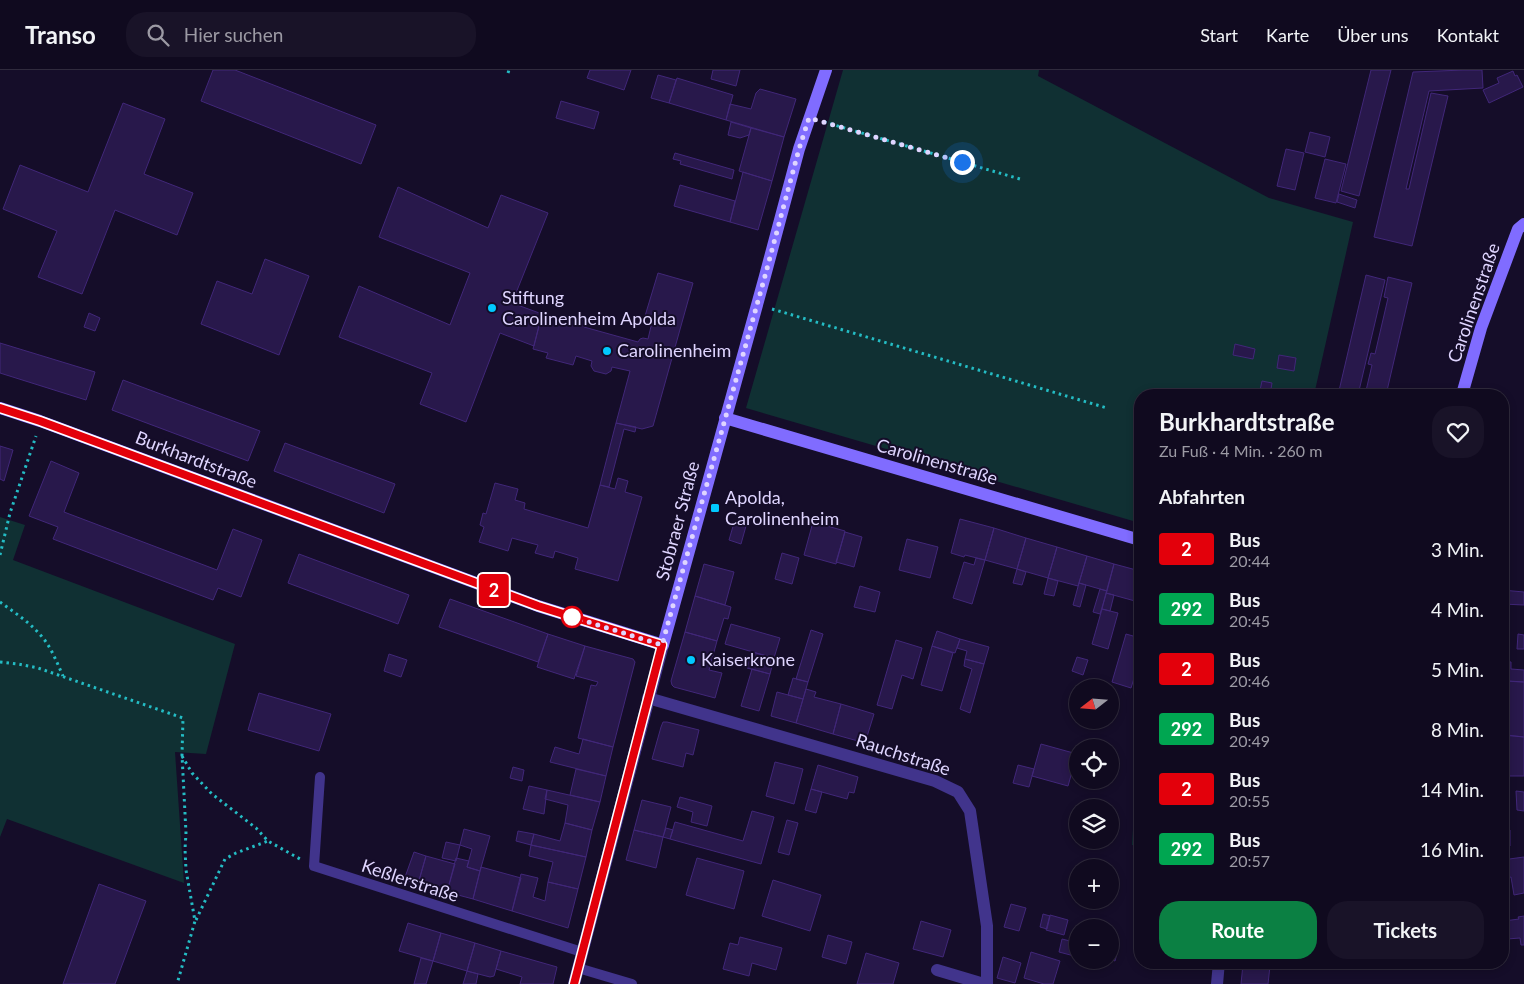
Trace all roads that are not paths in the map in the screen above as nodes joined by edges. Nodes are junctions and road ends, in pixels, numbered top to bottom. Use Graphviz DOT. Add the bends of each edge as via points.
graph roads {
  1 [pos="826,70"];
  2 [pos="1524,224"];
  3 [pos="1463,389"];
  4 [pos="0,408"];
  5 [pos="725,418"];
  6 [pos="1134,538"];
  7 [pos="662,645"];
  8 [pos="648,698"];
  9 [pos="320,777"];
  10 [pos="582,952"];
  11 [pos="578,968"];
  12 [pos="1218,969"];
  13 [pos="938,970"];
  14 [pos="574,984"];
  15 [pos="632,984"];
  16 [pos="986,984"];
  17 [pos="1217,984"];
  1 -- 5 [label="street, Stobraer Straße" via="799,149"];
  2 -- 3 [label="street, Carolinenstraße" via="1518,229 1481,328"];
  4 -- 7 [label="street, Burkhardtstraße" via="538,606"];
  5 -- 6 [label="street, Carolinenstraße"];
  5 -- 7 [label="street, Stobraer Straße"];
  7 -- 8 [label="street, Stobraer Straße"];
  8 -- 10 [label="street, Stobraer Straße"];
  8 -- 16 [label="street, Rauchstraße" via="935,781 958,792 970,811 987,926"];
  9 -- 10 [label="lane, Keßlerstraße" via="314,866"];
  10 -- 11 [label="street, Stobraer Straße"];
  11 -- 14 [label="street, Stobraer Straße"];
  11 -- 15 [label="lane"];
  12 -- 17 [label="street"];
  13 -- 16 [label="street, Rauchstraße"];
}
